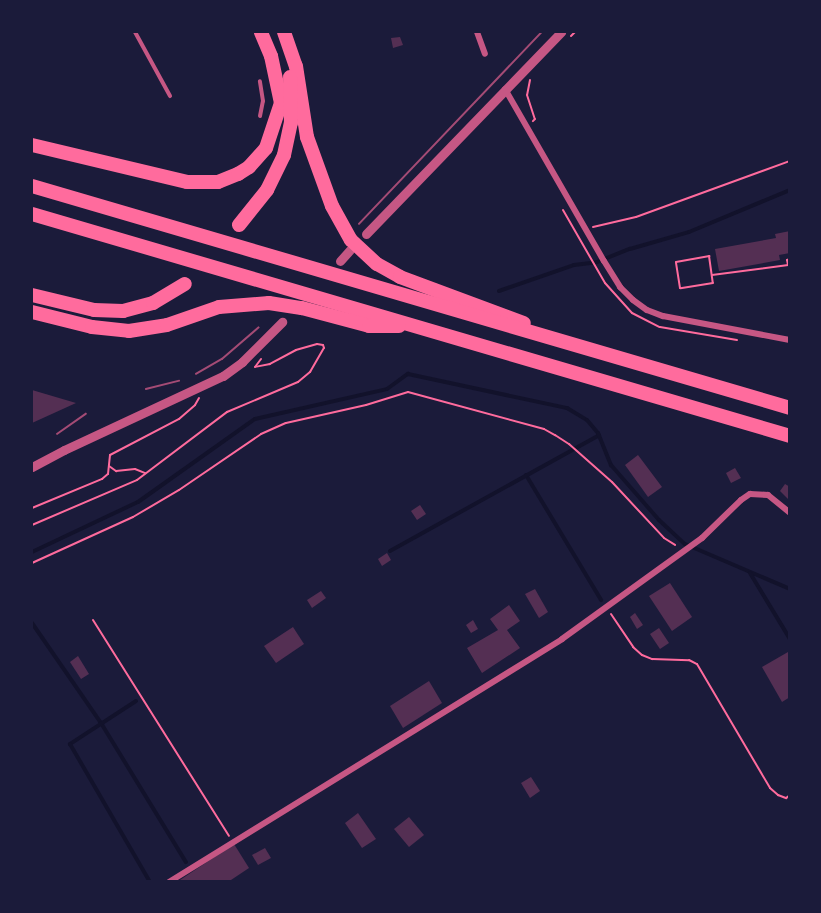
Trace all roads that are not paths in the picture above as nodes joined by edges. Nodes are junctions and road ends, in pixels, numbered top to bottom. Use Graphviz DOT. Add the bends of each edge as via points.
graph roads {
  1 [pos="135,32"];
  2 [pos="261,32"];
  3 [pos="282,32"];
  4 [pos="477,32"];
  5 [pos="561,32"];
  6 [pos="485,54"];
  7 [pos="260,81"];
  8 [pos="505,89"];
  9 [pos="170,96"];
  10 [pos="260,116"];
  11 [pos="34,144"];
  12 [pos="32,186"];
  13 [pos="32,214"];
  14 [pos="239,225"];
  15 [pos="366,234"];
  16 [pos="350,250"];
  17 [pos="340,261"];
  18 [pos="185,284"];
  19 [pos="32,295"];
  20 [pos="32,312"];
  21 [pos="282,322"];
  22 [pos="415,326"];
  23 [pos="789,340"];
  24 [pos="572,344"];
  25 [pos="789,408"];
  26 [pos="789,436"];
  27 [pos="32,467"];
  28 [pos="789,513"];
  29 [pos="169,882"];
  1 -- 9 [label="lane"];
  2 -- 11 [label="highway" via="271,56 281,102 266,148 238,174 218,182 187,182"];
  3 -- 14 [label="highway" via="290,69 289,135 272,181"];
  3 -- 24 [label="highway" via="296,66 307,137 332,206 351,240 383,268 417,285 494,310"];
  4 -- 6 [label="street"];
  5 -- 8 [label="street"];
  7 -- 10 [label="lane"];
  8 -- 15 [label="street"];
  8 -- 23 [label="street" via="610,271 633,300 655,314"];
  12 -- 24 [label="highway"];
  13 -- 22 [label="highway"];
  16 -- 17 [label="street"];
  18 -- 19 [label="highway" via="153,303 123,311 94,310"];
  20 -- 22 [label="highway" via="92,327 129,331 243,304 290,306 369,326"];
  21 -- 27 [label="street" via="237,367 199,389"];
  22 -- 26 [label="highway"];
  24 -- 25 [label="highway"];
  28 -- 29 [label="street" via="768,495 750,494 702,538 562,639"];
}
